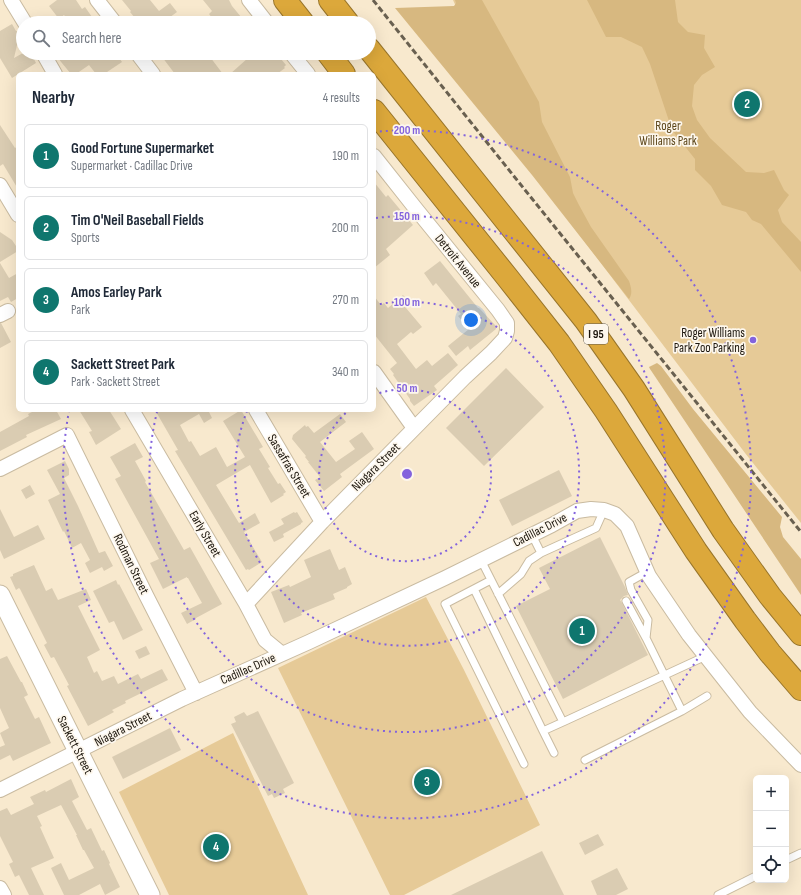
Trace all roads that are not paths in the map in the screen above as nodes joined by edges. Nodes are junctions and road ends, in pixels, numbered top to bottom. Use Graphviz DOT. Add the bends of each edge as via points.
graph roads {
  1 [pos="11,0"];
  2 [pos="97,0"];
  3 [pos="249,0"];
  4 [pos="285,0"];
  5 [pos="330,0"];
  6 [pos="21,16"];
  7 [pos="110,16"];
  8 [pos="262,16"];
  9 [pos="298,16"];
  10 [pos="343,16"];
  11 [pos="376,58"];
  12 [pos="47,60"];
  13 [pos="142,60"];
  14 [pos="297,60"];
  15 [pos="333,60"];
  16 [pos="54,72"];
  17 [pos="151,72"];
  18 [pos="306,72"];
  19 [pos="342,72"];
  20 [pos="376,114"];
  21 [pos="376,159"];
  22 [pos="0,185"];
  23 [pos="16,212"];
  24 [pos="507,331"];
  25 [pos="376,375"];
  26 [pos="133,412"];
  27 [pos="257,412"];
  28 [pos="414,428"];
  29 [pos="0,469"];
  30 [pos="604,510"];
  31 [pos="322,522"];
  32 [pos="532,535"];
  33 [pos="541,553"];
  34 [pos="481,560"];
  35 [pos="647,572"];
  36 [pos="490,580"];
  37 [pos="474,589"];
  38 [pos="498,594"];
  39 [pos="0,595"];
  40 [pos="626,601"];
  41 [pos="246,604"];
  42 [pos="801,634"];
  43 [pos="646,638"];
  44 [pos="282,654"];
  45 [pos="706,656"];
  46 [pos="664,675"];
  47 [pos="801,689"];
  48 [pos="196,693"];
  49 [pos="707,696"];
  50 [pos="182,699"];
  51 [pos="682,711"];
  52 [pos="563,722"];
  53 [pos="543,732"];
  54 [pos="78,751"];
  55 [pos="554,753"];
  56 [pos="585,760"];
  57 [pos="524,764"];
  58 [pos="801,765"];
  59 [pos="0,790"];
  60 [pos="801,853"];
  61 [pos="789,859"];
  62 [pos="753,878"];
  63 [pos="0,888"];
  64 [pos="4,895"];
  65 [pos="150,895"];
  66 [pos="718,895"];
  1 -- 6 [label="street"];
  2 -- 7 [label="street"];
  3 -- 8 [label="street"];
  4 -- 9 [label="highway"];
  5 -- 10 [label="highway"];
  11 -- 42 [label="highway, I 95" via="586,320 634,389 728,536 770,596"];
  12 -- 16 [label="street"];
  13 -- 17 [label="street"];
  14 -- 18 [label="street"];
  15 -- 19 [label="highway"];
  20 -- 47 [label="highway" via="558,343 606,411 696,552 745,620"];
  21 -- 24 [label="street, Detroit Avenue" via="498,310 507,323"];
  22 -- 23 [label="street"];
  24 -- 28 [label="street, Niagara Street" via="505,338 491,353"];
  25 -- 28 [label="street"];
  26 -- 41 [label="street, Early Street"];
  27 -- 31 [label="street, Sassafras Street"];
  28 -- 31 [label="street, Niagara Street"];
  29 -- 48 [label="street, Rodman Street" via="67,435"];
  30 -- 32 [label="street, Cadillac Drive" via="577,511"];
  30 -- 33 [label="lane" via="596,528"];
  30 -- 35 [label="street" via="615,514 627,526"];
  31 -- 41 [label="street, Niagara Street"];
  32 -- 33 [label="lane"];
  32 -- 34 [label="street, Cadillac Drive"];
  33 -- 38 [label="lane" via="529,561 521,574"];
  34 -- 36 [label="lane"];
  34 -- 44 [label="street, Cadillac Drive"];
  35 -- 43 [label="lane" via="629,582 648,620"];
  35 -- 45 [label="street"];
  36 -- 37 [label="lane"];
  36 -- 38 [label="lane"];
  37 -- 53 [label="lane"];
  37 -- 57 [label="lane" via="445,604"];
  38 -- 52 [label="lane"];
  39 -- 54 [label="street, Sackett Street"];
  40 -- 43 [label="lane"];
  41 -- 44 [label="street, Early Street" via="265,640"];
  43 -- 46 [label="lane"];
  44 -- 48 [label="street, Cadillac Drive"];
  45 -- 46 [label="lane"];
  45 -- 58 [label="street" via="750,712"];
  46 -- 51 [label="lane"];
  46 -- 52 [label="lane"];
  48 -- 50 [label="street, Cadillac Drive"];
  49 -- 51 [label="lane"];
  50 -- 54 [label="street, Niagara Street"];
  51 -- 56 [label="lane"];
  52 -- 53 [label="lane"];
  53 -- 55 [label="lane"];
  54 -- 59 [label="street, Niagara Street"];
  54 -- 65 [label="street, Sackett Street"];
  60 -- 61 [label="lane"];
  62 -- 66 [label="lane"];
  63 -- 64 [label="street"];
}
